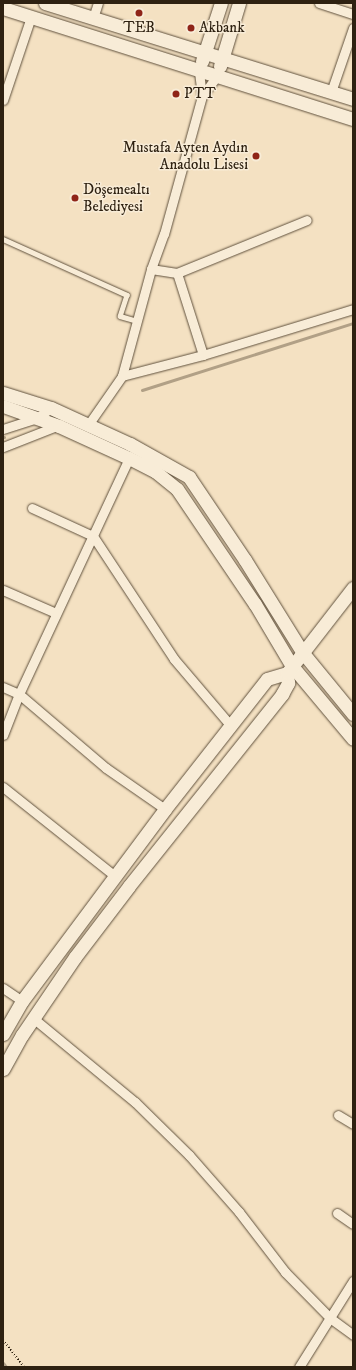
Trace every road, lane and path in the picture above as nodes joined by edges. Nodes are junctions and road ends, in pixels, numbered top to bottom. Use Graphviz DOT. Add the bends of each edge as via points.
graph roads {
  1 [pos="45,3"];
  2 [pos="98,3"];
  3 [pos="221,3"];
  4 [pos="239,3"];
  5 [pos="319,3"];
  6 [pos="3,8"];
  7 [pos="353,14"];
  8 [pos="31,17"];
  9 [pos="93,18"];
  10 [pos="353,28"];
  11 [pos="204,53"];
  12 [pos="222,58"];
  13 [pos="199,70"];
  14 [pos="217,76"];
  15 [pos="331,92"];
  16 [pos="202,96"];
  17 [pos="353,99"];
  18 [pos="3,100"];
  19 [pos="353,119"];
  20 [pos="307,220"];
  21 [pos="3,239"];
  22 [pos="151,269"];
  23 [pos="177,274"];
  24 [pos="353,309"];
  25 [pos="137,322"];
  26 [pos="203,355"];
  27 [pos="122,376"];
  28 [pos="3,393"];
  29 [pos="3,406"];
  30 [pos="51,408"];
  31 [pos="72,417"];
  32 [pos="37,418"];
  33 [pos="88,425"];
  34 [pos="59,426"];
  35 [pos="3,429"];
  36 [pos="83,437"];
  37 [pos="3,448"];
  38 [pos="129,458"];
  39 [pos="32,508"];
  40 [pos="93,536"];
  41 [pos="353,588"];
  42 [pos="3,590"];
  43 [pos="56,613"];
  44 [pos="303,653"];
  45 [pos="290,670"];
  46 [pos="3,687"];
  47 [pos="18,694"];
  48 [pos="353,714"];
  49 [pos="231,726"];
  50 [pos="3,735"];
  51 [pos="353,739"];
  52 [pos="3,787"];
  53 [pos="165,809"];
  54 [pos="115,876"];
  55 [pos="3,988"];
  56 [pos="22,1001"];
  57 [pos="33,1018"];
  58 [pos="3,1034"];
  59 [pos="3,1070"];
  60 [pos="338,1115"];
  61 [pos="353,1124"];
  62 [pos="337,1214"];
  63 [pos="353,1224"];
  64 [pos="353,1281"];
  65 [pos="330,1318"];
  66 [pos="353,1335"];
  67 [pos="3,1340"];
  68 [pos="24,1367"];
  69 [pos="299,1367"];
  1 -- 9 [label="street"];
  2 -- 9 [label="street"];
  3 -- 11 [label="street"];
  4 -- 12 [label="street"];
  5 -- 7 [label="street"];
  6 -- 8 [label="street"];
  8 -- 13 [label="street"];
  8 -- 18 [label="street"];
  9 -- 11 [label="street"];
  10 -- 15 [label="street"];
  11 -- 12 [label="street"];
  11 -- 13 [label="street"];
  12 -- 14 [label="street"];
  12 -- 15 [label="street"];
  13 -- 14 [label="street"];
  13 -- 16 [label="street"];
  14 -- 16 [label="street"];
  14 -- 19 [label="street"];
  15 -- 17 [label="street"];
  16 -- 22 [label="street" via="164,234"];
  20 -- 23 [label="street"];
  21 -- 25 [label="lane" via="127,295 120,316"];
  22 -- 23 [label="street"];
  22 -- 25 [label="street"];
  23 -- 26 [label="street"];
  24 -- 26 [label="street"];
  25 -- 27 [label="street"];
  26 -- 27 [label="street"];
  27 -- 33 [label="street"];
  28 -- 30 [label="street"];
  29 -- 32 [label="street"];
  30 -- 31 [label="street"];
  30 -- 32 [label="street"];
  31 -- 33 [label="street"];
  31 -- 34 [label="street"];
  32 -- 34 [label="street"];
  32 -- 35 [label="street"];
  33 -- 36 [label="street"];
  33 -- 44 [label="street" via="130,444 189,477"];
  34 -- 36 [label="street"];
  34 -- 37 [label="street"];
  36 -- 38 [label="street"];
  38 -- 40 [label="street"];
  38 -- 45 [label="street" via="156,472 177,489 255,604"];
  39 -- 40 [label="street"];
  40 -- 43 [label="street"];
  40 -- 49 [label="street" via="174,659"];
  41 -- 44 [label="street"];
  42 -- 43 [label="street"];
  43 -- 47 [label="street"];
  44 -- 45 [label="street"];
  44 -- 48 [label="street"];
  45 -- 49 [label="street" via="267,679"];
  45 -- 51 [label="street"];
  45 -- 57 [label="street" via="288,683 282,694 124,892"];
  46 -- 47 [label="street"];
  47 -- 50 [label="street"];
  47 -- 53 [label="street" via="106,768"];
  49 -- 53 [label="street"];
  52 -- 54 [label="street"];
  53 -- 54 [label="street"];
  54 -- 56 [label="street"];
  55 -- 56 [label="street"];
  56 -- 58 [label="street"];
  57 -- 59 [label="street"];
  57 -- 65 [label="street" via="135,1102 189,1155 239,1212 285,1272"];
  60 -- 61 [label="street"];
  62 -- 63 [label="street"];
  64 -- 65 [label="street"];
  65 -- 66 [label="street"];
  65 -- 69 [label="street"];
  67 -- 68 [label="path"];
}
